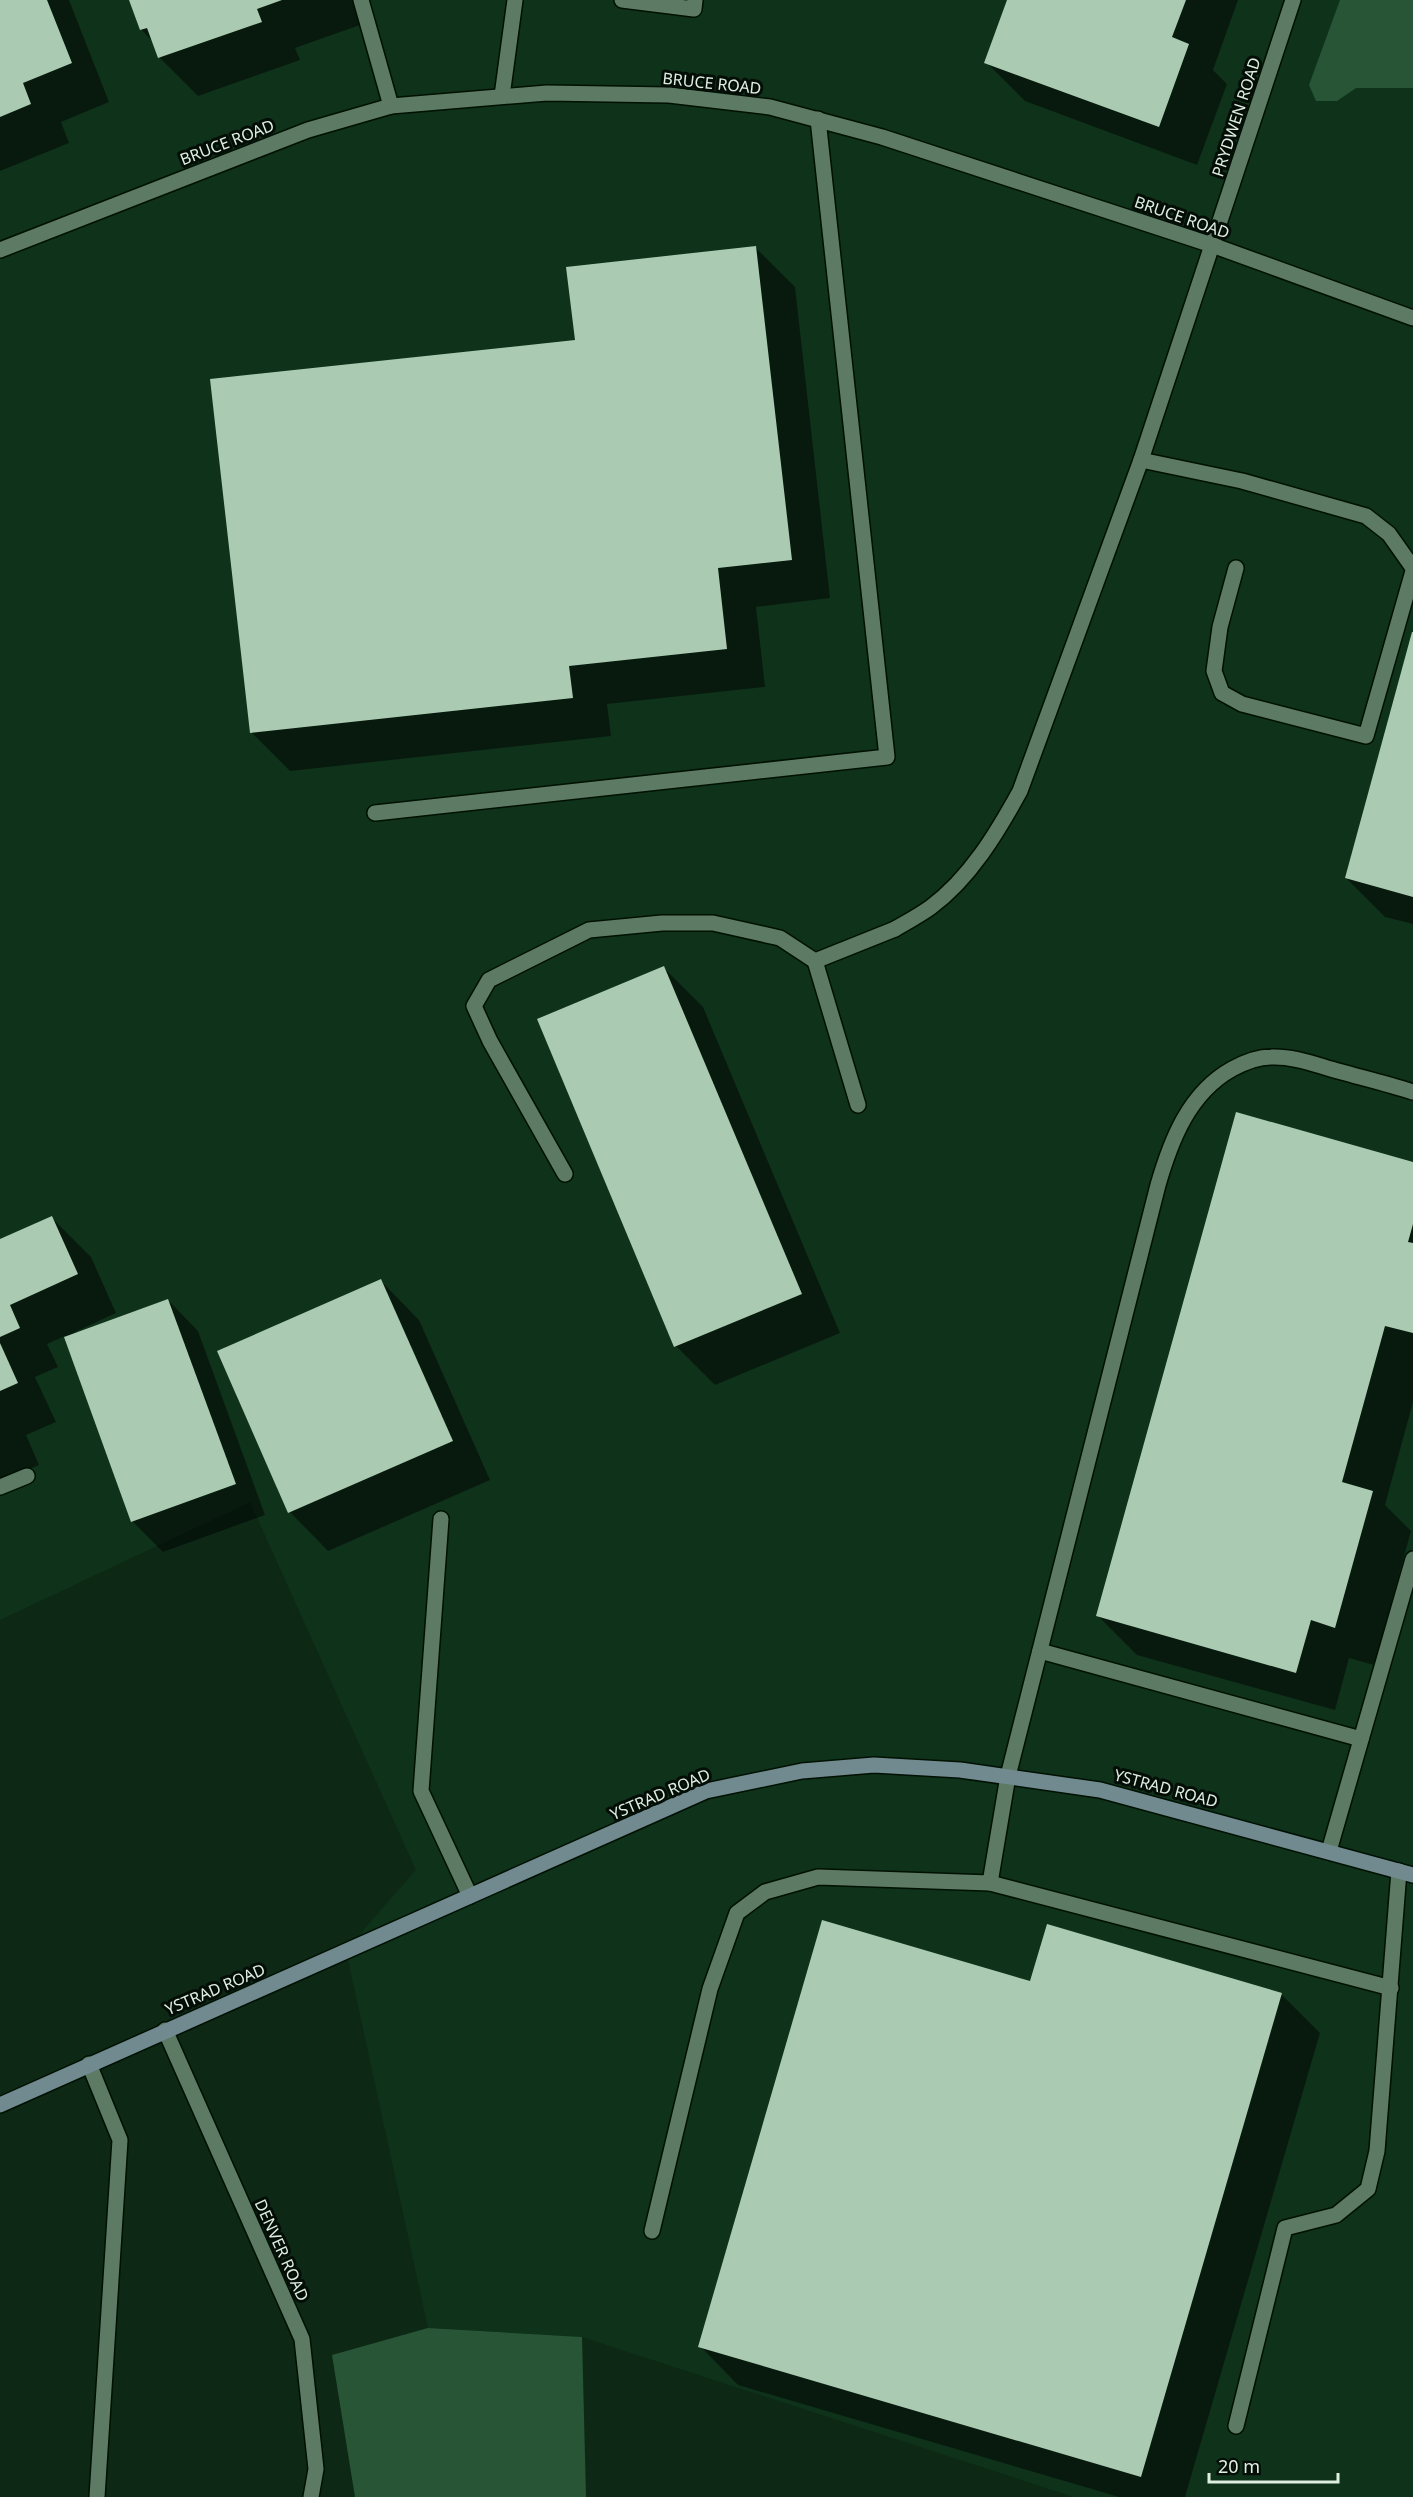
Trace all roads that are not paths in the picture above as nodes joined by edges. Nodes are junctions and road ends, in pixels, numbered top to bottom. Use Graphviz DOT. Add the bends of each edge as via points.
graph roads {
  1 [pos="360,0"];
  2 [pos="515,0"];
  3 [pos="622,0"];
  4 [pos="695,0"];
  5 [pos="1293,0"];
  6 [pos="502,96"];
  7 [pos="392,106"];
  8 [pos="818,119"];
  9 [pos="1212,245"];
  10 [pos="0,250"];
  11 [pos="1413,318"];
  12 [pos="1141,460"];
  13 [pos="1236,568"];
  14 [pos="1413,569"];
  15 [pos="375,813"];
  16 [pos="815,961"];
  17 [pos="1413,1092"];
  18 [pos="858,1106"];
  19 [pos="565,1174"];
  20 [pos="27,1476"];
  21 [pos="0,1487"];
  22 [pos="441,1519"];
  23 [pos="1413,1558"];
  24 [pos="1040,1652"];
  25 [pos="1361,1739"];
  26 [pos="1008,1776"];
  27 [pos="1329,1851"];
  28 [pos="1406,1873"];
  29 [pos="990,1883"];
  30 [pos="470,1896"];
  31 [pos="1391,1988"];
  32 [pos="165,2030"];
  33 [pos="89,2064"];
  34 [pos="0,2105"];
  35 [pos="652,2232"];
  36 [pos="1236,2426"];
  37 [pos="98,2497"];
  38 [pos="311,2497"];
  1 -- 7 [label="street"];
  2 -- 6 [label="street"];
  3 -- 4 [label="street" via="694,9"];
  5 -- 9 [label="street, PRYDWEN ROAD"];
  6 -- 7 [label="street, BRUCE ROAD"];
  6 -- 8 [label="street, BRUCE ROAD" via="669,95 771,107"];
  7 -- 10 [label="street, BRUCE ROAD" via="308,130"];
  8 -- 9 [label="street, BRUCE ROAD"];
  8 -- 15 [label="street" via="887,757"];
  9 -- 11 [label="street, BRUCE ROAD"];
  9 -- 12 [label="street, PRYDWEN ROAD"];
  12 -- 14 [label="street" via="1242,481 1366,516 1389,534"];
  12 -- 16 [label="street, PRYDWEN ROAD" via="1020,791 994,837 963,876 931,907 895,928"];
  13 -- 14 [label="street" via="1220,627 1214,671 1222,693 1242,704 1366,736"];
  16 -- 18 [label="street"];
  16 -- 19 [label="street" via="780,938 714,923 662,923 590,930 489,980 474,1005"];
  17 -- 24 [label="street" via="1295,1059 1269,1056 1222,1074 1195,1101 1166,1156"];
  20 -- 21 [label="street"];
  22 -- 30 [label="street" via="421,1791"];
  23 -- 25 [label="street"];
  24 -- 25 [label="street"];
  24 -- 26 [label="street"];
  25 -- 27 [label="street"];
  26 -- 27 [label="street, YSTRAD ROAD" via="1100,1790"];
  26 -- 29 [label="street"];
  26 -- 30 [label="street, YSTRAD ROAD" via="874,1765 802,1771 706,1791"];
  27 -- 28 [label="street, YSTRAD ROAD"];
  28 -- 31 [label="street"];
  29 -- 31 [label="street"];
  29 -- 35 [label="street" via="818,1877 765,1892 737,1914 711,1989"];
  30 -- 32 [label="street, YSTRAD ROAD"];
  31 -- 36 [label="street" via="1377,2151 1368,2190 1336,2216 1285,2228"];
  32 -- 33 [label="street, YSTRAD ROAD"];
  32 -- 38 [label="street, DENVER ROAD" via="302,2339 316,2469"];
  33 -- 34 [label="street, YSTRAD ROAD"];
  33 -- 37 [label="street" via="120,2140"];
}
